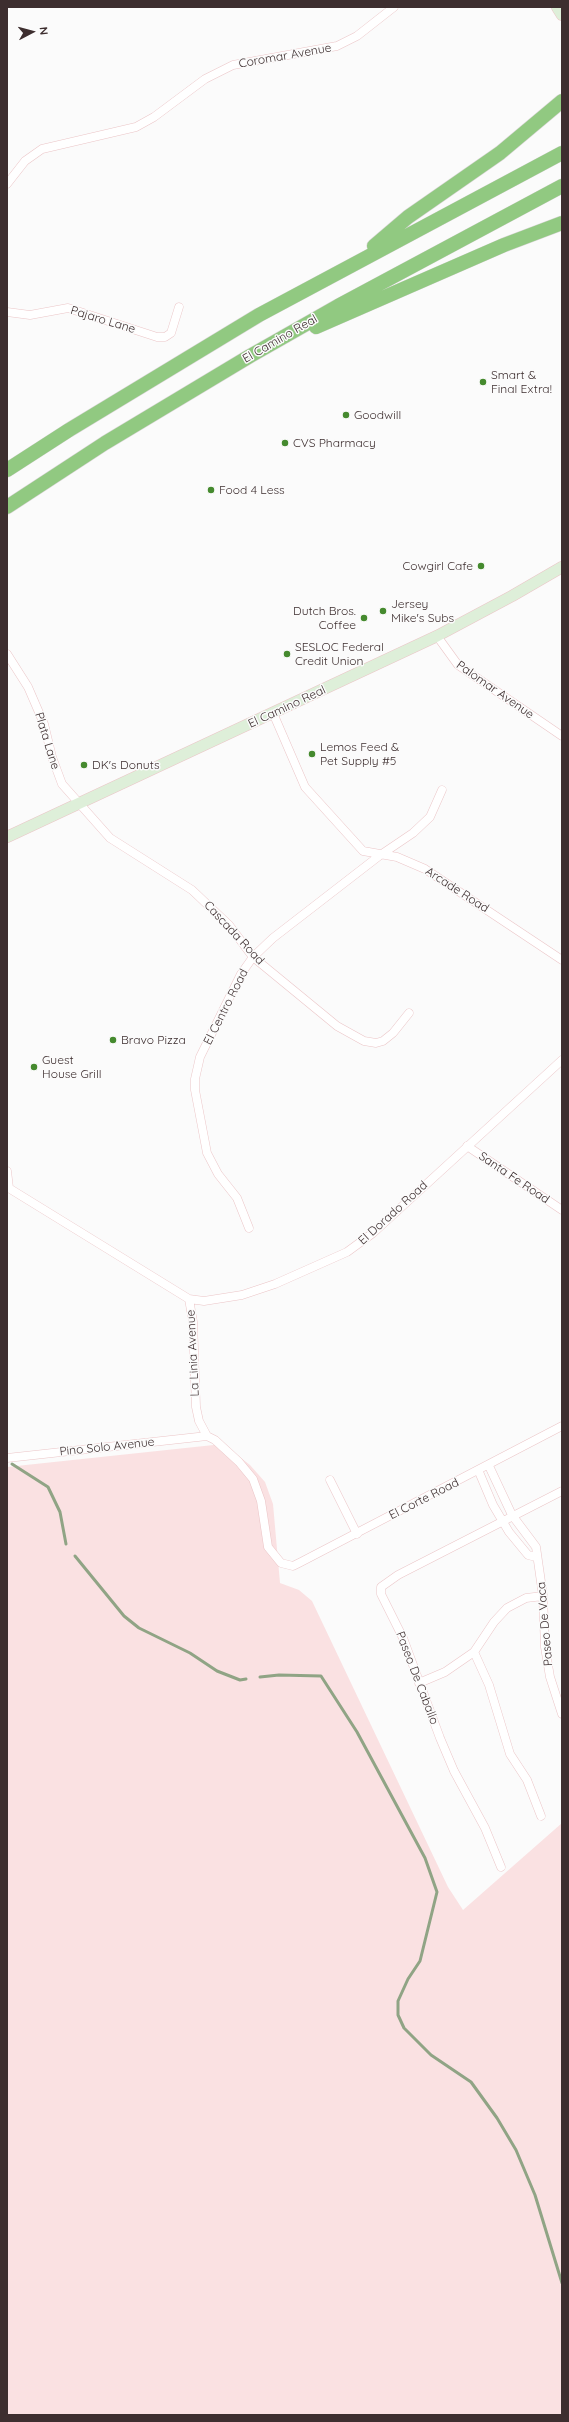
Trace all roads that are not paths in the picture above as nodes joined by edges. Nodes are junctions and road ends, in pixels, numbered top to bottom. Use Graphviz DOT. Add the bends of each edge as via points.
graph roads {
  1 [pos="394,7"];
  2 [pos="557,7"];
  3 [pos="562,15"];
  4 [pos="562,101"];
  5 [pos="562,153"];
  6 [pos="7,184"];
  7 [pos="562,186"];
  8 [pos="562,223"];
  9 [pos="352,264"];
  10 [pos="179,307"];
  11 [pos="7,312"];
  12 [pos="250,356"];
  13 [pos="7,470"];
  14 [pos="7,507"];
  15 [pos="562,567"];
  16 [pos="437,636"];
  17 [pos="7,654"];
  18 [pos="273,713"];
  19 [pos="562,736"];
  20 [pos="442,790"];
  21 [pos="78,804"];
  22 [pos="7,837"];
  23 [pos="379,856"];
  24 [pos="253,957"];
  25 [pos="562,960"];
  26 [pos="409,1013"];
  27 [pos="562,1060"];
  28 [pos="467,1146"];
  29 [pos="7,1171"];
  30 [pos="8,1188"];
  31 [pos="562,1210"];
  32 [pos="249,1228"];
  33 [pos="189,1299"];
  34 [pos="562,1426"];
  35 [pos="207,1436"];
  36 [pos="7,1458"];
  37 [pos="488,1466"];
  38 [pos="478,1472"];
  39 [pos="330,1480"];
  40 [pos="562,1491"];
  41 [pos="500,1492"];
  42 [pos="490,1498"];
  43 [pos="512,1515"];
  44 [pos="501,1520"];
  45 [pos="357,1534"];
  46 [pos="536,1557"];
  47 [pos="543,1596"];
  48 [pos="474,1652"];
  49 [pos="419,1683"];
  50 [pos="562,1714"];
  51 [pos="541,1816"];
  52 [pos="501,1867"];
  1 -- 6 [label="street, Coromar Avenue" via="357,36 337,46 233,65 205,79 136,128 42,149 25,161"];
  2 -- 3 [label="main road"];
  4 -- 9 [label="highway" via="500,153 408,217"];
  5 -- 9 [label="highway"];
  7 -- 12 [label="highway, El Camino Real"];
  8 -- 12 [label="highway" via="504,245"];
  9 -- 13 [label="highway" via="200,349"];
  10 -- 11 [label="street, Pajaro Lane" via="171,333 165,337 158,337 68,308 30,315"];
  12 -- 14 [label="highway, El Camino Real"];
  15 -- 16 [label="main road, El Camino Real"];
  16 -- 18 [label="main road, El Camino Real"];
  16 -- 19 [label="street, Palomar Avenue" via="458,665"];
  17 -- 21 [label="street, Plata Lane" via="30,691 44,724 62,784"];
  18 -- 21 [label="main road, El Camino Real"];
  18 -- 23 [label="street, Arcade Road" via="305,787 363,851"];
  20 -- 23 [label="street, El Centro Road" via="430,817 414,833"];
  21 -- 22 [label="main road, El Camino Real"];
  21 -- 24 [label="street, Cascada Road" via="110,838 192,890 213,908"];
  23 -- 24 [label="street, El Centro Road" via="273,938"];
  23 -- 25 [label="street, Arcade Road" via="397,858 425,868"];
  24 -- 26 [label="street, Cascada Road" via="324,1017 364,1041 376,1043 387,1039"];
  24 -- 32 [label="street, El Centro Road" via="241,974 200,1057 194,1079 207,1153 218,1174 237,1198"];
  27 -- 28 [label="street, El Dorado Road"];
  28 -- 31 [label="street, Santa Fe Road"];
  28 -- 33 [label="street, El Dorado Road" via="373,1233 347,1252 275,1284 242,1295 204,1301"];
  29 -- 30 [label="street"];
  30 -- 33 [label="street, La Linia Avenue"];
  33 -- 35 [label="street, La Linia Avenue" via="193,1322 196,1407"];
  34 -- 37 [label="street, El Corte Road"];
  35 -- 36 [label="street, Pino Solo Avenue"];
  35 -- 45 [label="street, El Corte Road" via="239,1462 253,1479 261,1501 268,1547 272,1555 285,1565 293,1566"];
  37 -- 38 [label="street, El Corte Road"];
  37 -- 41 [label="street, Paseo De Vaca"];
  38 -- 42 [label="street"];
  38 -- 45 [label="street, El Corte Road"];
  39 -- 45 [label="street"];
  40 -- 43 [label="street, Paseo De Caballo"];
  41 -- 42 [label="street"];
  41 -- 43 [label="street, Paseo De Vaca"];
  42 -- 44 [label="street"];
  43 -- 44 [label="street, Paseo De Caballo"];
  43 -- 46 [label="street, Paseo De Vaca" via="536,1547"];
  44 -- 46 [label="street" via="528,1555"];
  44 -- 49 [label="street, Paseo De Caballo" via="440,1555 398,1575 382,1587 381,1594 403,1638"];
  46 -- 47 [label="street, Paseo De Vaca"];
  47 -- 48 [label="street" via="526,1598 507,1608"];
  47 -- 50 [label="street, Paseo De Vaca" via="545,1647 550,1677"];
  48 -- 49 [label="street" via="445,1672"];
  48 -- 51 [label="street" via="490,1685 510,1754 527,1780"];
  49 -- 52 [label="street, Paseo De Caballo" via="454,1771 485,1828"];
}
